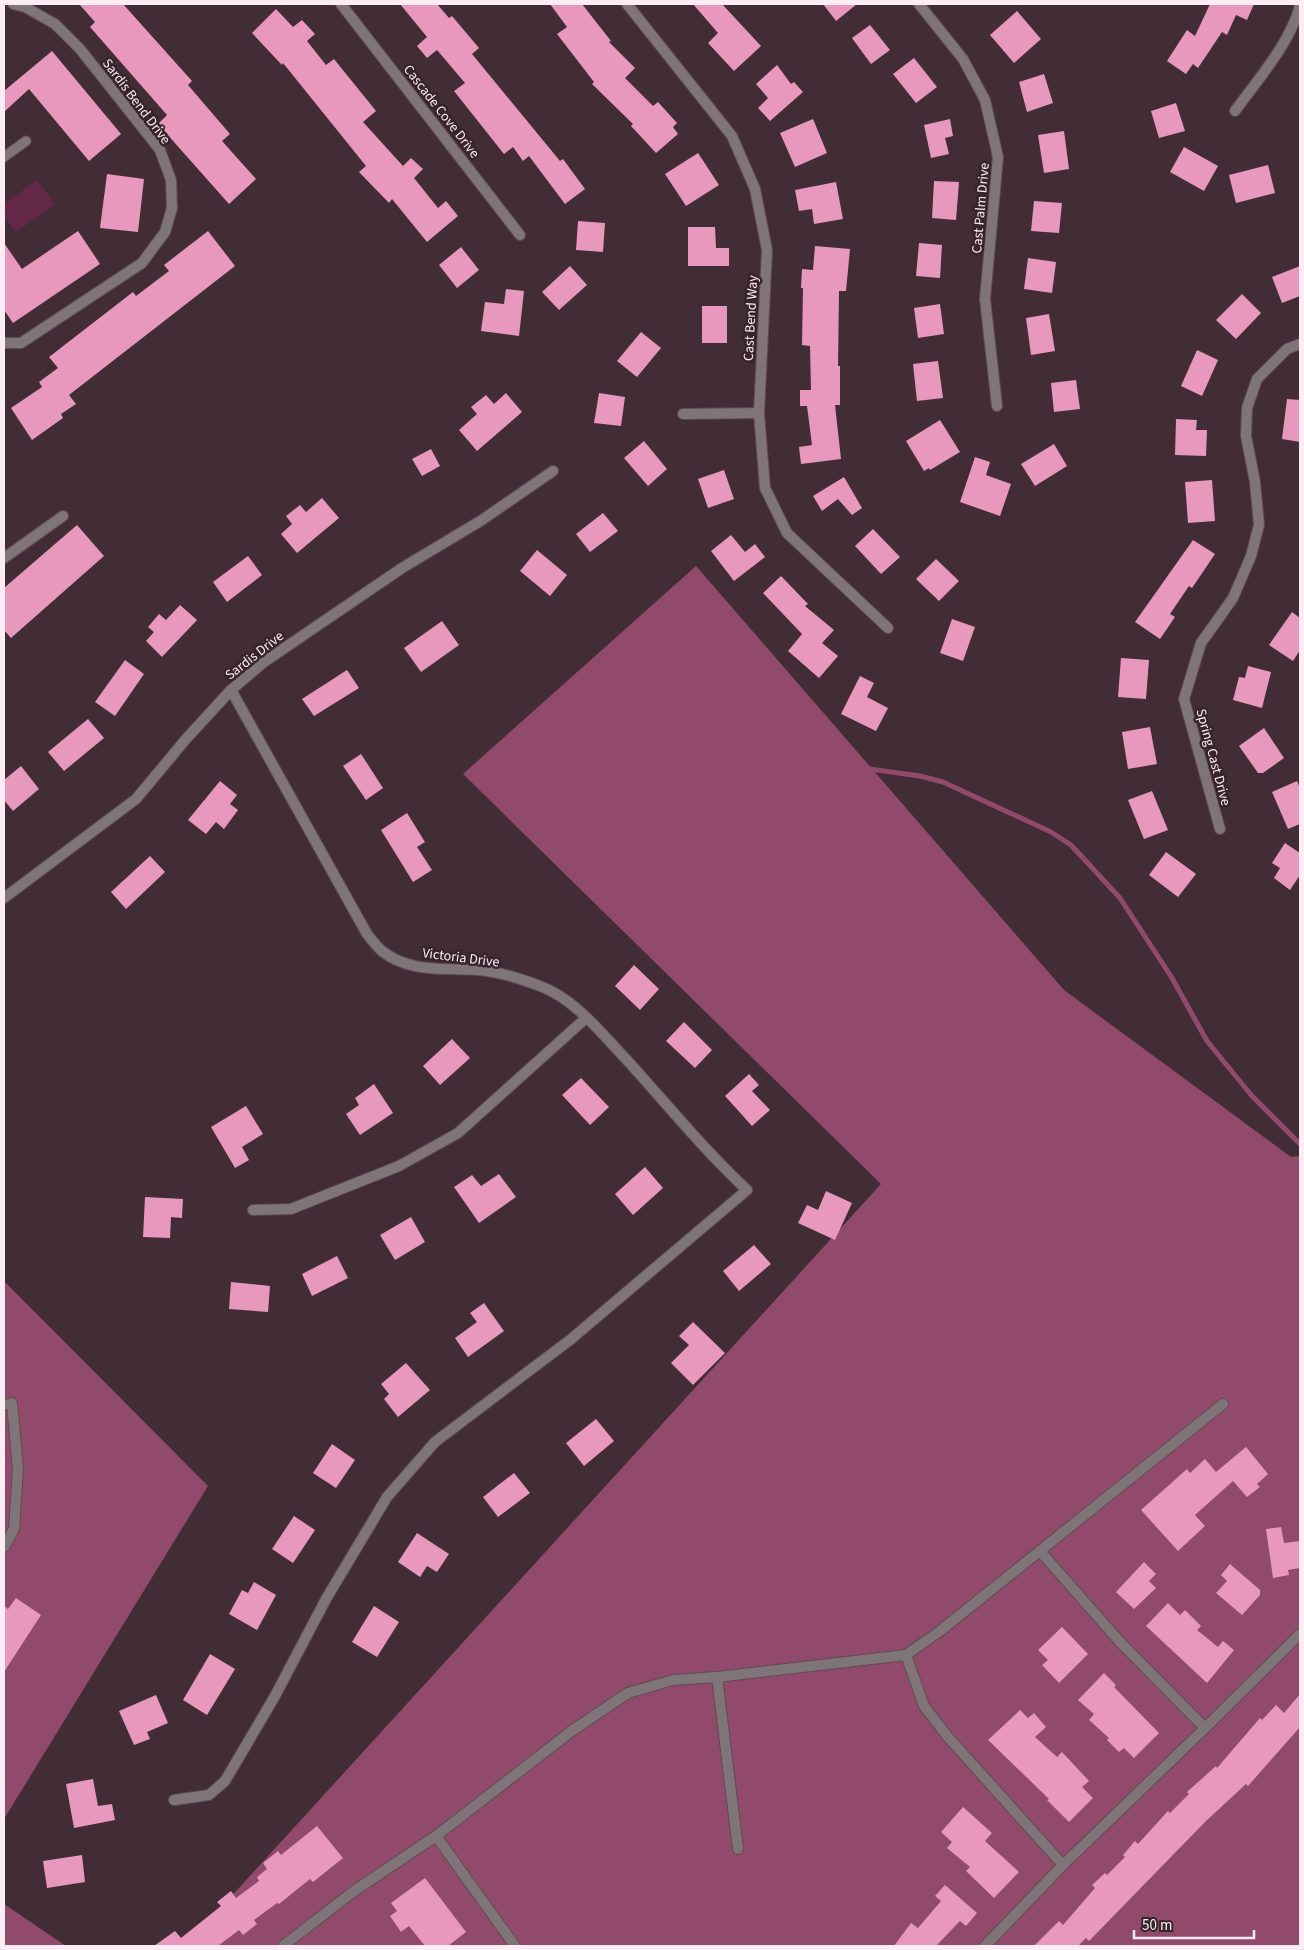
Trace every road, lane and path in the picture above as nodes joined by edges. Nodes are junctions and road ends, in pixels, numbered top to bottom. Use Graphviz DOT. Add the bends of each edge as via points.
graph roads {
  1 [pos="13,4"];
  2 [pos="341,4"];
  3 [pos="627,4"];
  4 [pos="919,4"];
  5 [pos="1299,13"];
  6 [pos="1234,111"];
  7 [pos="26,141"];
  8 [pos="4,157"];
  9 [pos="520,235"];
  10 [pos="4,343"];
  11 [pos="1300,344"];
  12 [pos="996,406"];
  13 [pos="759,413"];
  14 [pos="683,414"];
  15 [pos="553,471"];
  16 [pos="63,516"];
  17 [pos="4,558"];
  18 [pos="888,628"];
  19 [pos="231,690"];
  20 [pos="1220,829"];
  21 [pos="4,898"];
  22 [pos="586,1018"];
  23 [pos="253,1210"];
  24 [pos="1223,1404"];
  25 [pos="4,1405"];
  26 [pos="4,1547"];
  27 [pos="1040,1551"];
  28 [pos="1300,1634"];
  29 [pos="906,1655"];
  30 [pos="717,1677"];
  31 [pos="1205,1728"];
  32 [pos="174,1800"];
  33 [pos="436,1836"];
  34 [pos="738,1849"];
  35 [pos="1063,1865"];
  36 [pos="284,1946"];
  37 [pos="516,1946"];
  38 [pos="985,1946"];
  1 -- 10 [label="street, Sardis Bend Drive" via="61,30 80,49 160,150 171,180 172,208 165,232 142,263 21,343"];
  2 -- 9 [label="street, Cascade Cove Drive"];
  3 -- 13 [label="street, Cast Bend Way" via="732,136 755,189 768,250"];
  4 -- 12 [label="street, Cast Palm Drive" via="963,59 985,100 998,157 985,299"];
  5 -- 6 [label="street" via="1274,56"];
  7 -- 8 [label="lane"];
  11 -- 20 [label="street, Spring Cast Drive" via="1287,349 1257,380 1247,408 1246,436 1259,525 1251,556 1233,598 1201,643 1184,699"];
  13 -- 14 [label="street"];
  13 -- 18 [label="street, Cast Bend Way" via="765,488 788,533"];
  15 -- 19 [label="street, Sardis Drive" via="482,520 402,568 272,657"];
  16 -- 17 [label="street"];
  19 -- 21 [label="street, Sardis Drive" via="136,799"];
  19 -- 22 [label="street, Victoria Drive" via="367,934 383,952 408,964 439,970 479,970 542,986"];
  22 -- 23 [label="street" via="458,1133 399,1166 291,1209"];
  22 -- 32 [label="street, Victoria Drive" via="747,1190 570,1340 435,1442 387,1497 225,1781 209,1794"];
  24 -- 27 [label="street"];
  25 -- 26 [label="street" via="12,1403 18,1469 14,1529"];
  27 -- 29 [label="street"];
  27 -- 31 [label="street" via="1120,1642"];
  28 -- 31 [label="street"];
  29 -- 30 [label="street"];
  29 -- 35 [label="street" via="924,1706"];
  30 -- 33 [label="street" via="673,1680 628,1692 573,1730"];
  30 -- 34 [label="street"];
  31 -- 35 [label="street"];
  33 -- 36 [label="street" via="354,1891"];
  33 -- 37 [label="street"];
  35 -- 38 [label="street"];
}
